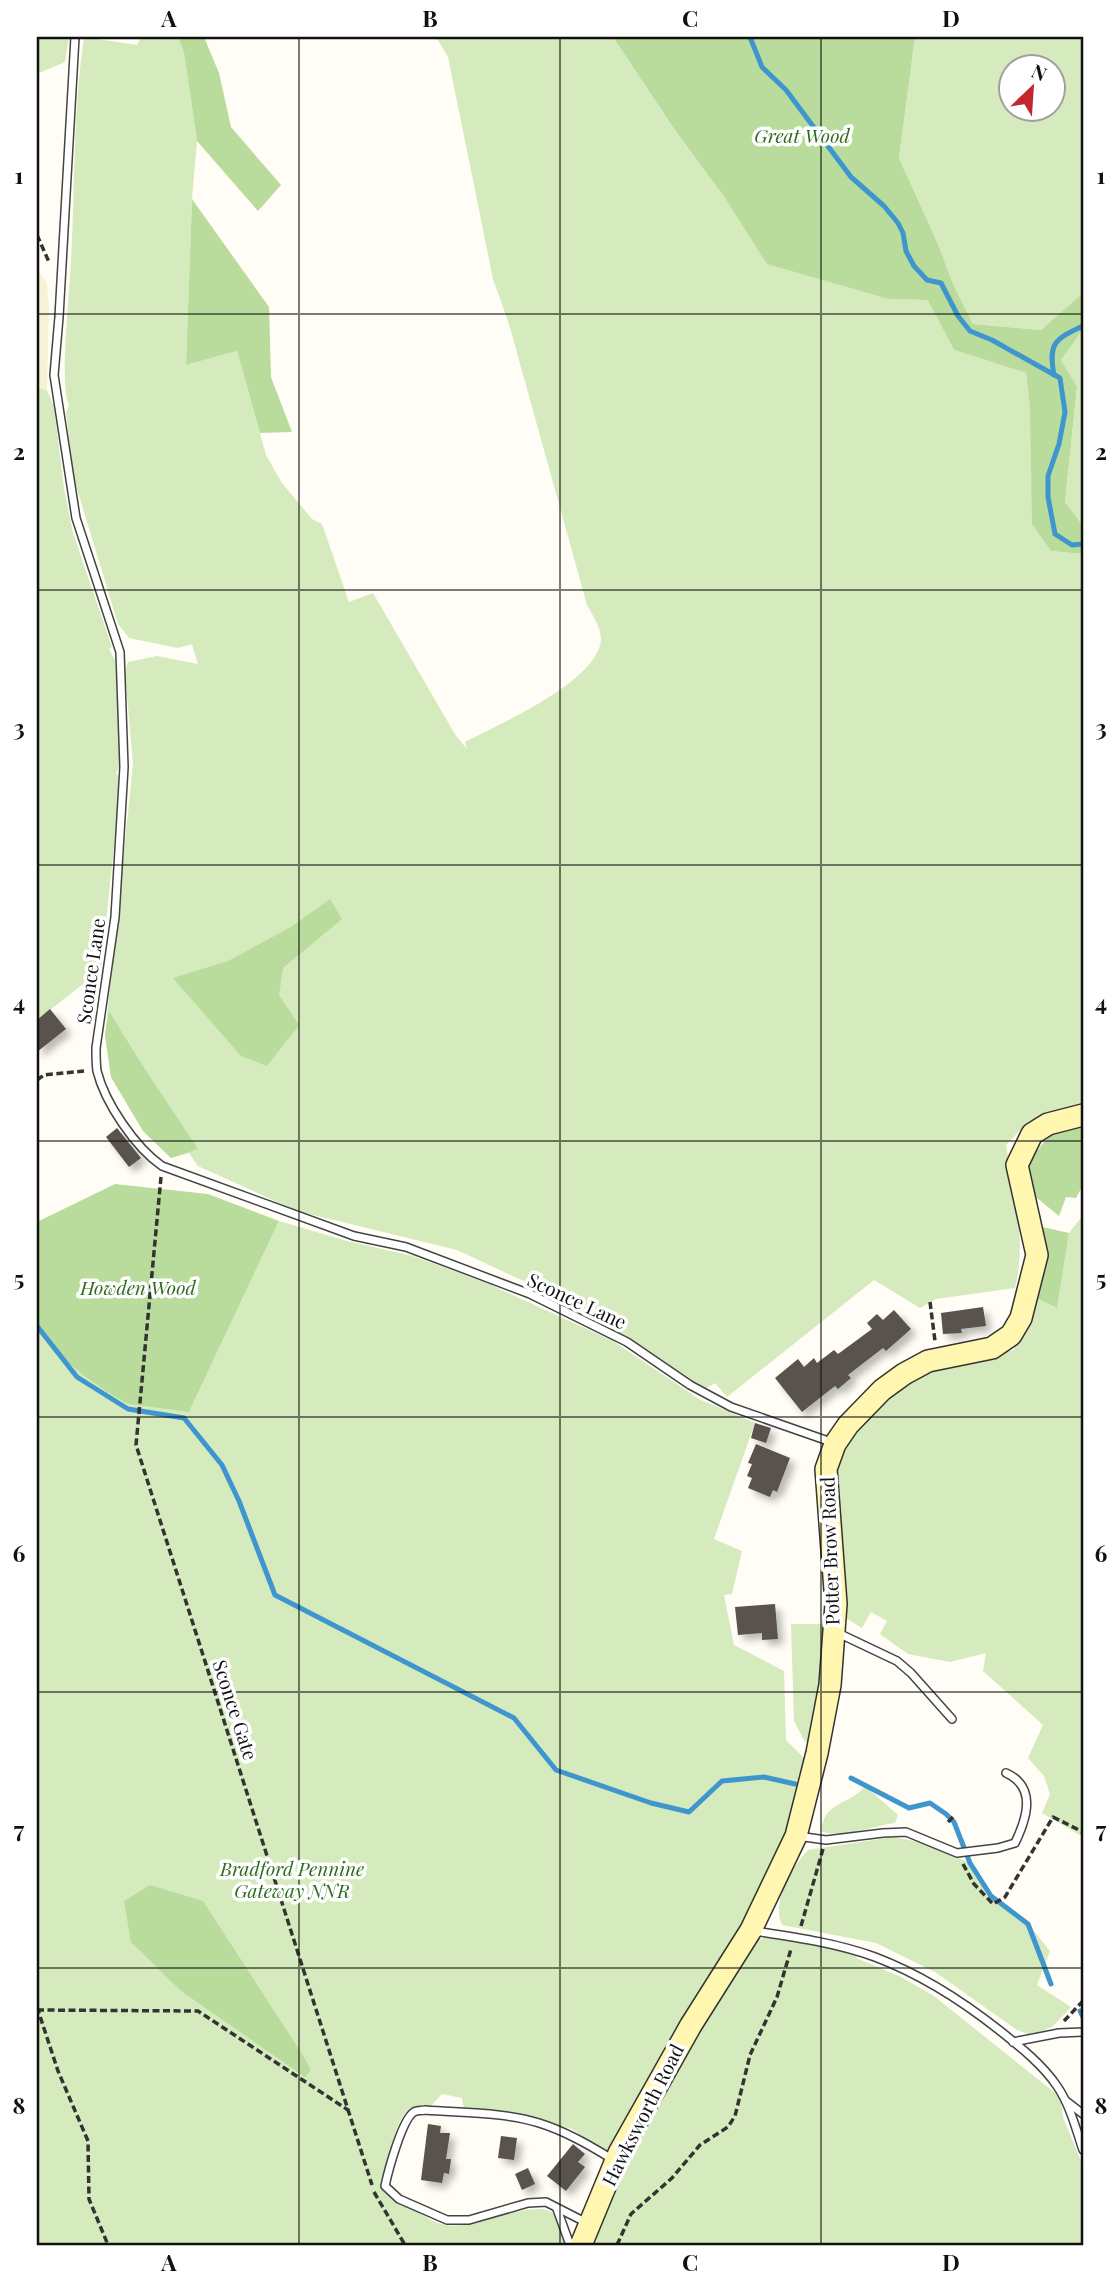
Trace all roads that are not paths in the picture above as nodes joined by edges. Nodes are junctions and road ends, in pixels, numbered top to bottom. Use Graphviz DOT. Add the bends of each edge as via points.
graph roads {
  1 [pos="75,37"];
  2 [pos="1083,1115"];
  3 [pos="835,1444"];
  4 [pos="834,1632"];
  5 [pos="952,1719"];
  6 [pos="1006,1773"];
  7 [pos="796,1836"];
  8 [pos="751,1930"];
  9 [pos="691,2025"];
  10 [pos="1083,2032"];
  11 [pos="1013,2042"];
  12 [pos="1065,2101"];
  13 [pos="1083,2114"];
  14 [pos="1083,2150"];
  15 [pos="616,2161"];
  16 [pos="556,2208"];
  17 [pos="590,2224"];
  18 [pos="570,2245"];
  19 [pos="581,2245"];
  1 -- 3 [label="lane, Sconce Lane" via="54,375 76,517 120,653 124,767 116,917 96,1048 97,1070 113,1108 146,1154 162,1166 354,1236 407,1247 530,1294 627,1342 731,1408"];
  2 -- 3 [label="street, Potter Brow Road" via="1048,1124 1032,1134 1017,1165 1037,1255 1021,1318 1011,1335 992,1348 928,1361 904,1374 882,1390"];
  3 -- 4 [label="street, Potter Brow Road" via="826,1469"];
  4 -- 5 [label="lane" via="897,1661"];
  4 -- 7 [label="street, Potter Brow Road" via="830,1685"];
  6 -- 7 [label="lane" via="1024,1787 1027,1816 1015,1843 960,1853 906,1832 826,1840"];
  7 -- 8 [label="street, Potter Brow Road"];
  8 -- 9 [label="street, Potter Brow Road"];
  8 -- 11 [label="lane" via="874,1957 930,1983"];
  9 -- 15 [label="street, Hawksworth Road"];
  10 -- 11 [label="lane"];
  11 -- 12 [label="lane" via="1049,2076"];
  12 -- 13 [label="lane"];
  12 -- 14 [label="lane"];
  15 -- 16 [label="lane" via="537,2122 425,2110 414,2112 407,2120 385,2186 399,2199 459,2222 528,2203 546,2202"];
  15 -- 17 [label="street, Hawksworth Road"];
  16 -- 17 [label="lane"];
  16 -- 18 [label="lane"];
  17 -- 19 [label="street, Hawksworth Road"];
}
